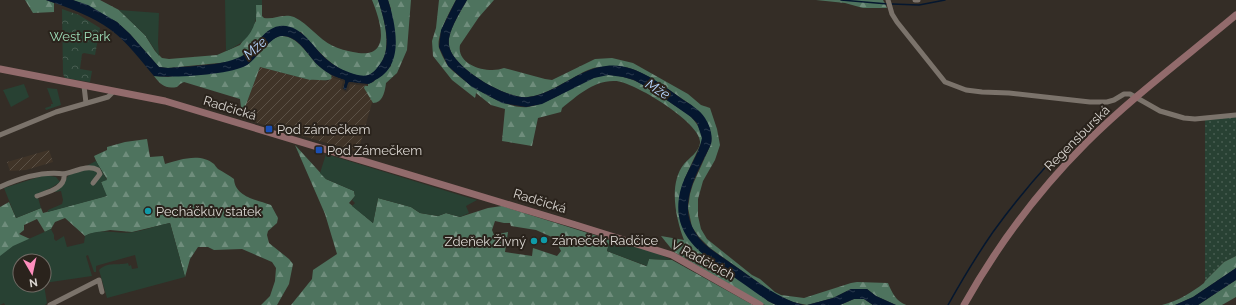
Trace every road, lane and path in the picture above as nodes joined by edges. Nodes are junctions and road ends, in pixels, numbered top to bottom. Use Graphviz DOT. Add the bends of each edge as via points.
graph roads {
  1 [pos="914,0"];
  2 [pos="918,0"];
  3 [pos="888,1"];
  4 [pos="1236,15"];
  5 [pos="0,69"];
  6 [pos="84,86"];
  7 [pos="114,91"];
  8 [pos="86,103"];
  9 [pos="1236,115"];
  10 [pos="0,135"];
  11 [pos="64,174"];
  12 [pos="93,183"];
  13 [pos="0,187"];
  14 [pos="37,196"];
  15 [pos="610,235"];
  16 [pos="102,292"];
  17 [pos="50,305"];
  18 [pos="760,305"];
  19 [pos="964,305"];
  1 -- 2 [label="street"];
  3 -- 9 [label="street" via="897,22 946,82 966,90 1090,102 1107,102 1130,94 1164,113 1184,118"];
  4 -- 19 [label="street, Regensburská" via="1109,122 1069,160 1007,236"];
  5 -- 6 [label="street, Radčická"];
  6 -- 7 [label="street, Radčická"];
  6 -- 8 [label="street"];
  7 -- 8 [label="street" via="108,97"];
  7 -- 15 [label="street, Radčická" via="171,104"];
  8 -- 10 [label="street" via="56,112"];
  11 -- 12 [label="street" via="95,168 100,174"];
  11 -- 13 [label="street" via="40,174"];
  11 -- 14 [label="street" via="60,185"];
  15 -- 18 [label="street, V Radčicích" via="672,255"];
  16 -- 17 [label="street" via="99,280"];
}
